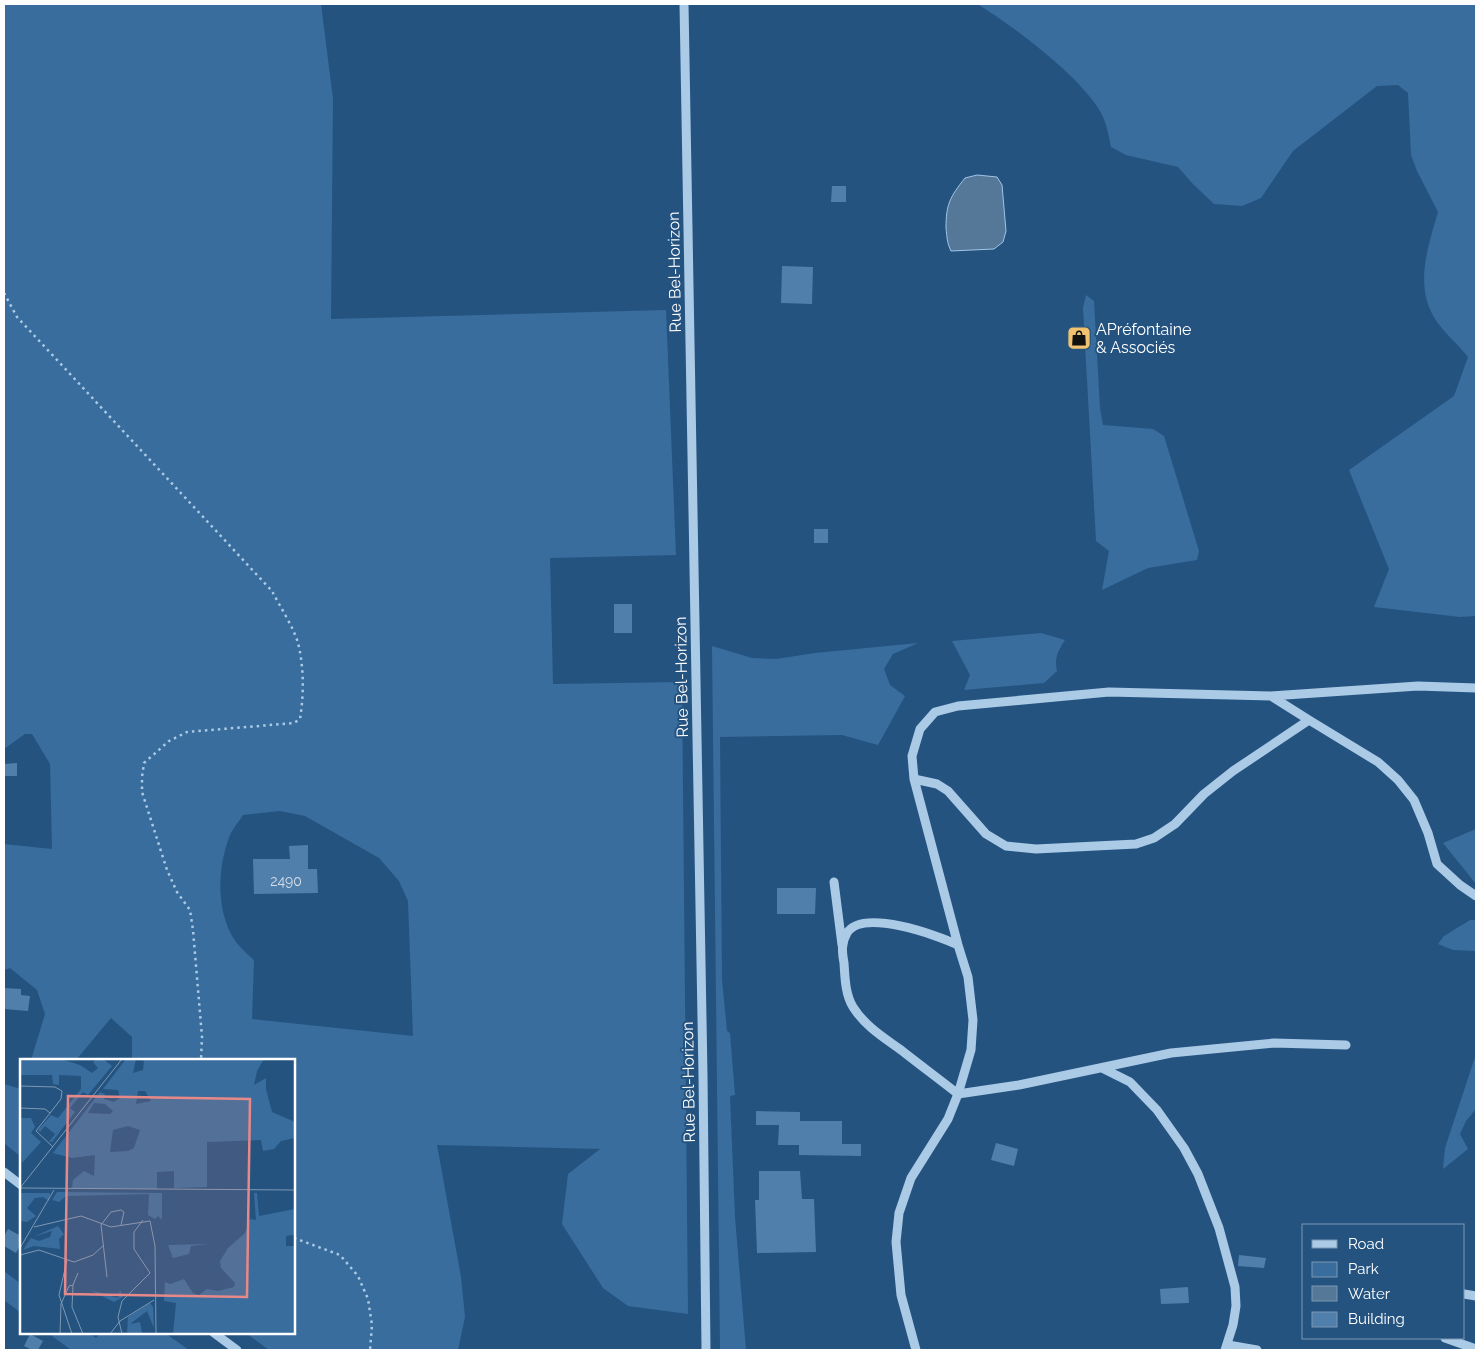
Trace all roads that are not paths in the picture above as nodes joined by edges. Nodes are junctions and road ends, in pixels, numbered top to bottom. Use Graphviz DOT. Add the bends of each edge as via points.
graph roads {
  1 [pos="684,4"];
  2 [pos="1476,688"];
  3 [pos="1271,696"];
  4 [pos="1309,720"];
  5 [pos="914,779"];
  6 [pos="834,882"];
  7 [pos="1476,896"];
  8 [pos="842,945"];
  9 [pos="958,945"];
  10 [pos="1346,1045"];
  11 [pos="1102,1068"];
  12 [pos="958,1094"];
  13 [pos="4,1172"];
  14 [pos="20,1185"];
  15 [pos="215,1334"];
  16 [pos="1448,1339"];
  17 [pos="1226,1348"];
  18 [pos="238,1350"];
  19 [pos="706,1350"];
  20 [pos="916,1350"];
  21 [pos="1257,1350"];
  22 [pos="1476,1350"];
  1 -- 19 [label="street, Rue Bel-Horizon"];
  2 -- 3 [label="street" via="1418,686"];
  3 -- 4 [label="street"];
  3 -- 5 [label="street" via="1109,692 958,706 935,712 920,728 912,756"];
  4 -- 5 [label="street" via="1211,788 1176,824 1154,838 1136,844 1036,849 1006,846 986,834 948,791 937,784"];
  4 -- 7 [label="street" via="1378,762 1398,780 1414,800 1437,864"];
  5 -- 9 [label="street"];
  6 -- 8 [label="street"];
  8 -- 9 [label="street" via="847,931 859,923 869,923 920,930"];
  8 -- 12 [label="street" via="847,990 864,1023"];
  9 -- 12 [label="street" via="968,977 974,1020 972,1050"];
  10 -- 11 [label="street" via="1274,1044 1171,1053"];
  11 -- 12 [label="street"];
  11 -- 17 [label="street" via="1130,1082 1157,1110 1198,1174 1219,1228 1234,1287 1236,1306"];
  12 -- 20 [label="street" via="948,1119 911,1178 898,1213 896,1242 901,1295"];
  13 -- 14 [label="street"];
  15 -- 18 [label="street"];
  16 -- 22 [label="street"];
  17 -- 21 [label="street"];
}
